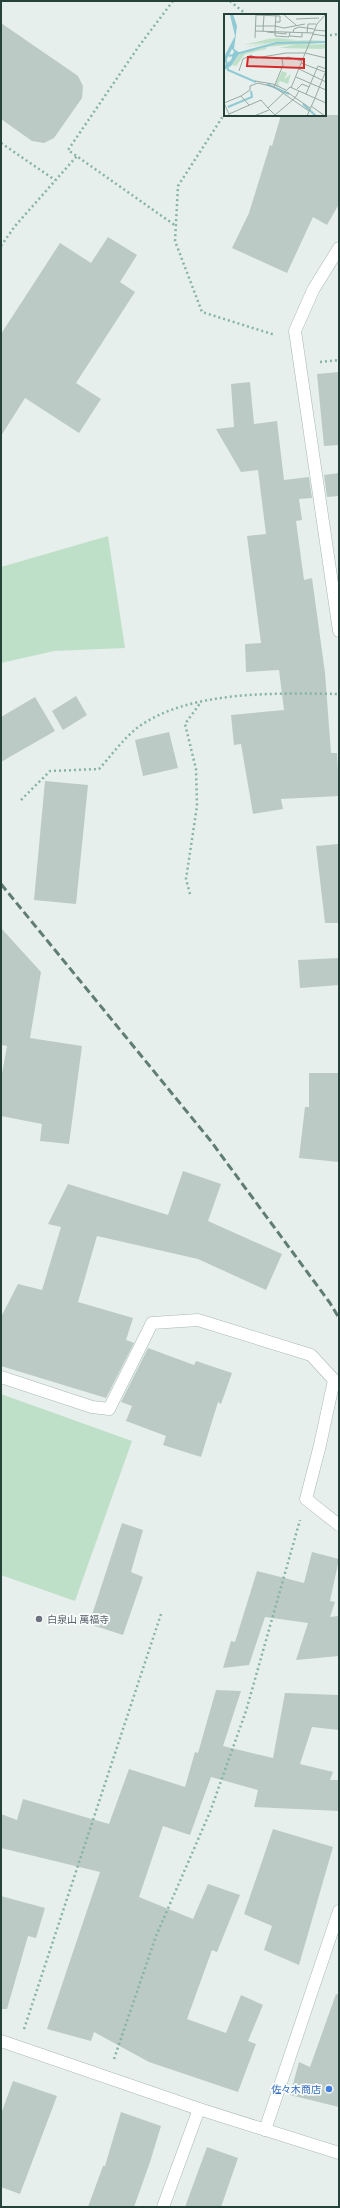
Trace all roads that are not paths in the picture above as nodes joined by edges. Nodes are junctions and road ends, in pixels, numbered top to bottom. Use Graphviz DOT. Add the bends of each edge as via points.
graph roads {
  1 [pos="339,248"];
  2 [pos="339,631"];
  3 [pos="1,1377"];
  4 [pos="339,1525"];
  5 [pos="339,1911"];
  6 [pos="1,2041"];
  7 [pos="199,2109"];
  8 [pos="265,2130"];
  9 [pos="339,2153"];
  10 [pos="163,2207"];
  1 -- 2 [label="street" via="313,290 295,331"];
  3 -- 4 [label="street" via="92,1407 109,1409 152,1323 198,1320 311,1355 334,1380 306,1499"];
  5 -- 8 [label="street"];
  6 -- 7 [label="street"];
  7 -- 8 [label="street"];
  7 -- 10 [label="street"];
  8 -- 9 [label="street"];
}
